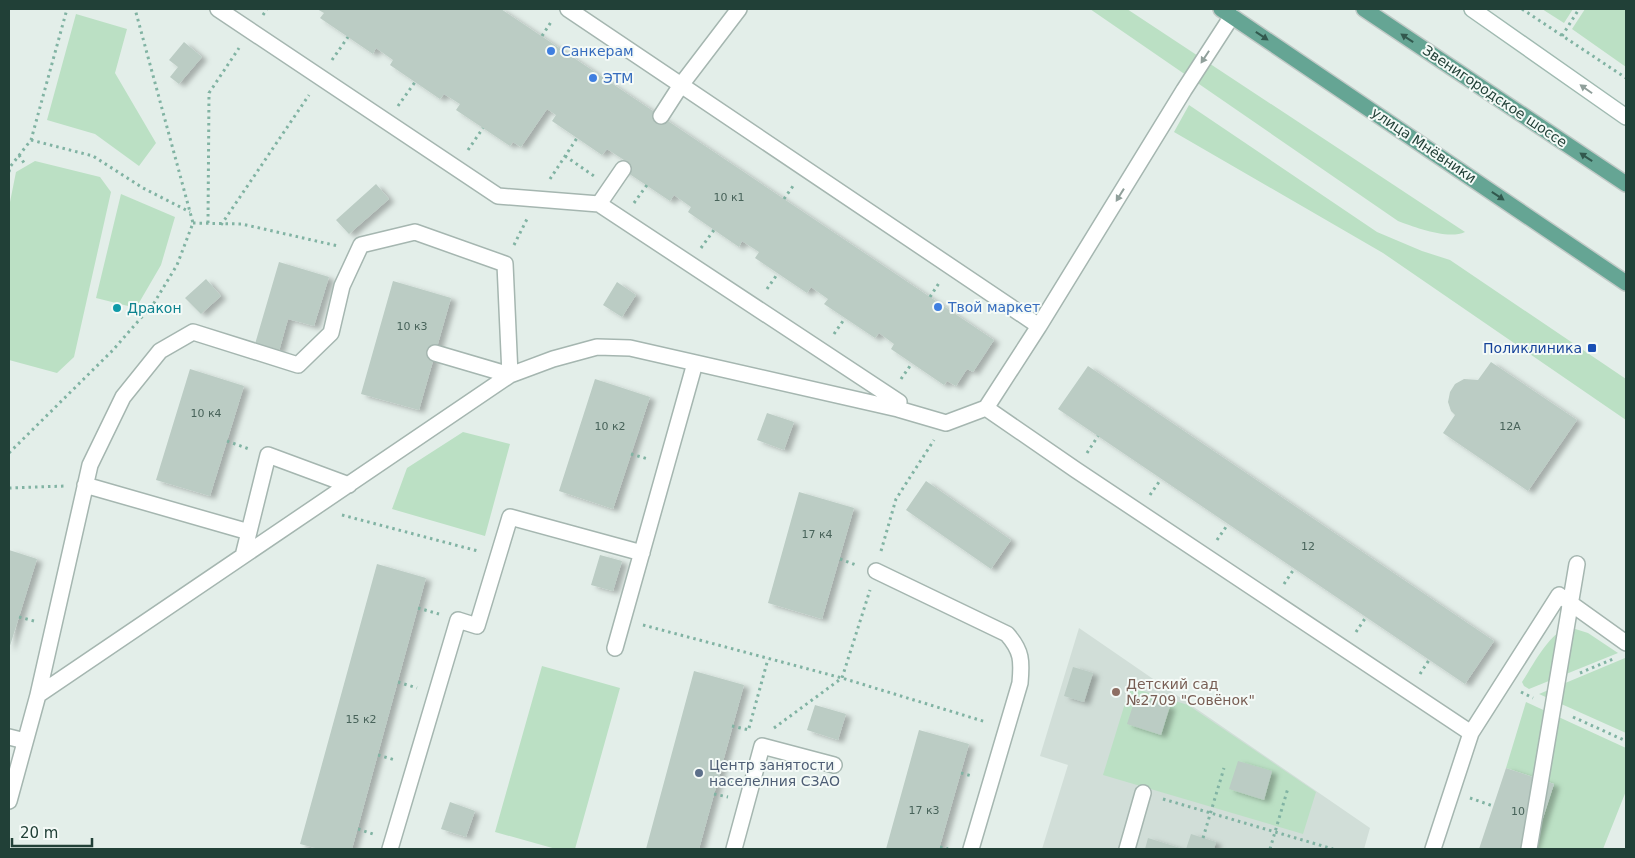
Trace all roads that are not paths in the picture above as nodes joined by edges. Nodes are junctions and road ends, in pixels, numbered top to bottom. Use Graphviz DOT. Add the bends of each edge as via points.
graph roads {
  1 [pos="218,9"];
  2 [pos="568,9"];
  3 [pos="738,9"];
  4 [pos="1364,9"];
  5 [pos="1472,9"];
  6 [pos="1227,12"];
  7 [pos="682,85"];
  8 [pos="661,116"];
  9 [pos="1626,117"];
  10 [pos="624,169"];
  11 [pos="1626,184"];
  12 [pos="599,204"];
  13 [pos="1626,283"];
  14 [pos="1039,326"];
  15 [pos="435,353"];
  16 [pos="695,364"];
  17 [pos="510,375"];
  18 [pos="986,408"];
  19 [pos="898,409"];
  20 [pos="349,484"];
  21 [pos="85,485"];
  22 [pos="249,532"];
  23 [pos="642,553"];
  24 [pos="242,556"];
  25 [pos="876,571"];
  26 [pos="1565,600"];
  27 [pos="1626,643"];
  28 [pos="615,648"];
  29 [pos="38,695"];
  30 [pos="1471,733"];
  31 [pos="9,737"];
  32 [pos="25,742"];
  33 [pos="834,765"];
  34 [pos="1143,793"];
  35 [pos="9,801"];
  36 [pos="390,849"];
  37 [pos="734,849"];
  38 [pos="971,849"];
  39 [pos="1127,849"];
  40 [pos="1433,849"];
  41 [pos="1529,849"];
  1 -- 12 [label="main road" via="498,196"];
  2 -- 7 [label="main road"];
  3 -- 7 [label="main road"];
  11 -- 4 [label="main road, Звенигородское шоссе, one-way"];
  9 -- 5 [label="main road, one-way"];
  6 -- 13 [label="main road, улица Мнёвники, one-way"];
  6 -- 14 [label="main road, one-way" via="1184,90"];
  7 -- 8 [label="main road"];
  7 -- 14 [label="main road"];
  10 -- 12 [label="main road"];
  12 -- 19 [label="main road" via="899,402"];
  14 -- 18 [label="main road"];
  15 -- 17 [label="main road"];
  16 -- 17 [label="main road" via="630,348 597,347"];
  16 -- 19 [label="main road"];
  16 -- 23 [label="main road"];
  17 -- 20 [label="main road"];
  17 -- 21 [label="main road" via="506,264 415,232 360,245 342,286 331,333 298,365 193,332 160,351 123,397 90,466"];
  18 -- 19 [label="main road" via="946,423"];
  18 -- 30 [label="main road"];
  20 -- 22 [label="main road" via="268,456"];
  20 -- 24 [label="main road"];
  21 -- 22 [label="main road"];
  21 -- 29 [label="main road"];
  22 -- 24 [label="main road"];
  23 -- 28 [label="main road"];
  23 -- 36 [label="main road" via="510,517 477,626 458,620"];
  24 -- 29 [label="main road"];
  25 -- 38 [label="main road" via="1007,634 1020,653 1020,683"];
  26 -- 27 [label="main road"];
  26 -- 30 [label="main road"];
  26 -- 41 [label="main road"];
  29 -- 32 [label="main road"];
  30 -- 40 [label="main road"];
  31 -- 32 [label="main road"];
  32 -- 35 [label="main road"];
  33 -- 37 [label="main road" via="762,746"];
  34 -- 39 [label="main road"];
}
